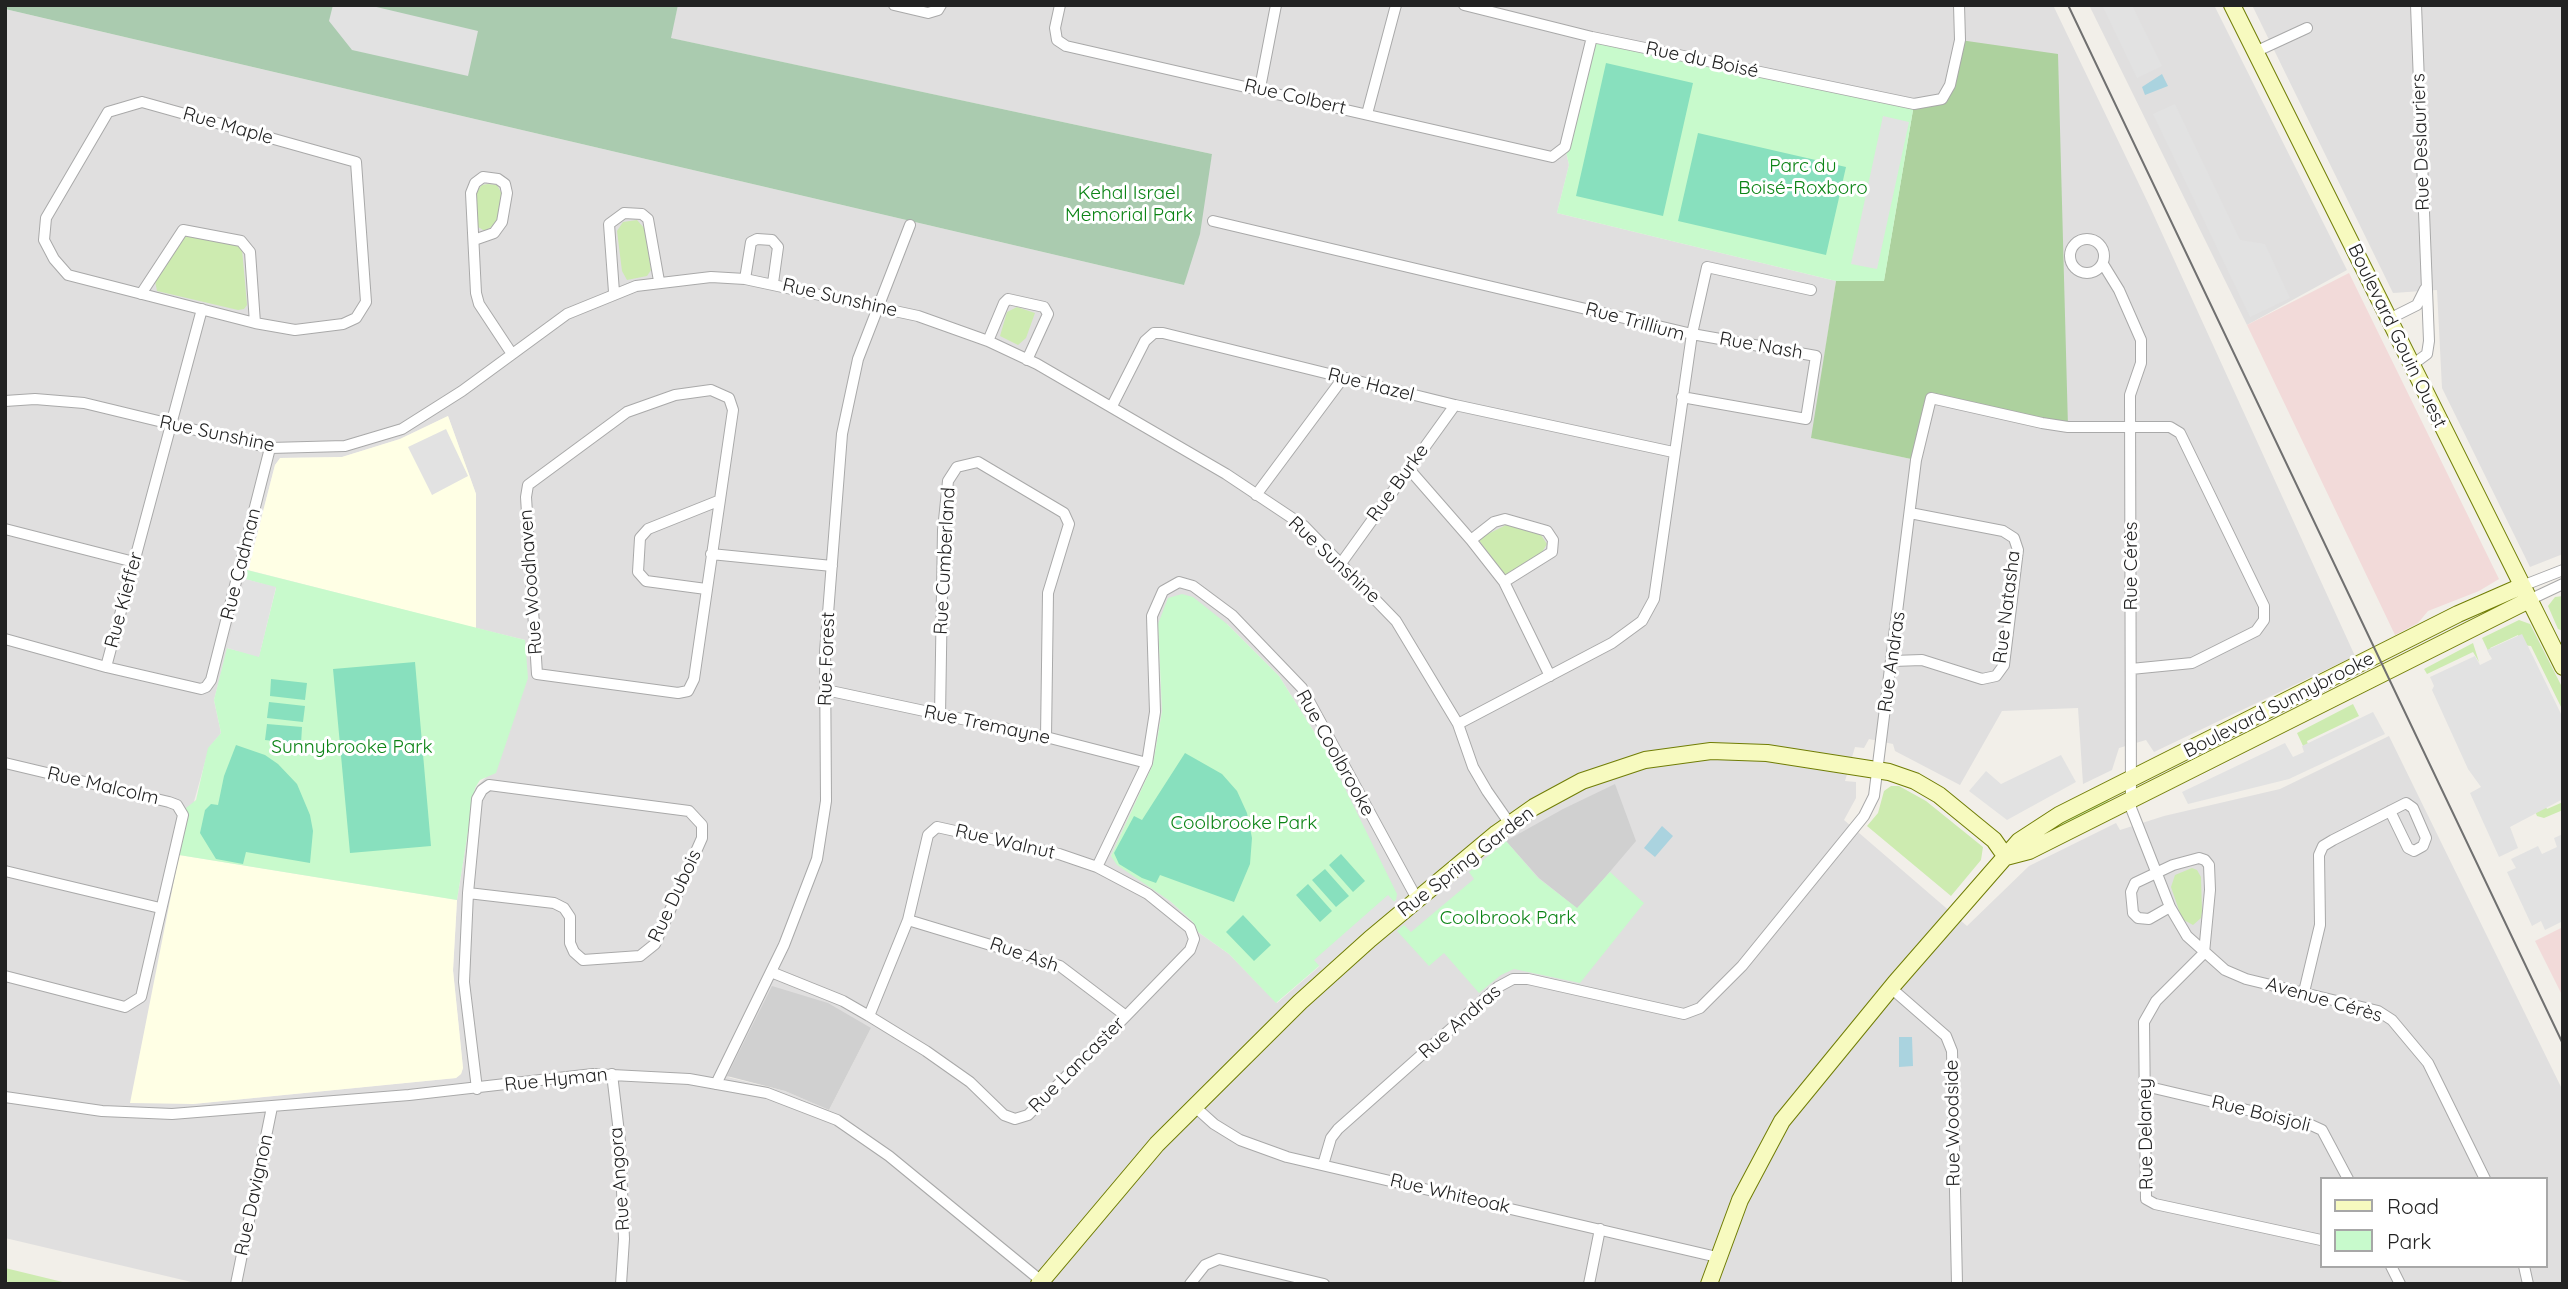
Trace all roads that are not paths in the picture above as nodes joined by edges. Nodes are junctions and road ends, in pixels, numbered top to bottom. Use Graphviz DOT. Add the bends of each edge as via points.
graph roads {
  1 [pos="894,5"];
  2 [pos="941,5"];
  3 [pos="1060,5"];
  4 [pos="1276,5"];
  5 [pos="1396,5"];
  6 [pos="1464,5"];
  7 [pos="1959,5"];
  8 [pos="2232,5"];
  9 [pos="2416,5"];
  10 [pos="2307,28"];
  11 [pos="1592,37"];
  12 [pos="2255,52"];
  13 [pos="1260,89"];
  14 [pos="1367,114"];
  15 [pos="1213,221"];
  16 [pos="910,225"];
  17 [pos="474,240"];
  18 [pos="2103,264"];
  19 [pos="745,279"];
  20 [pos="2425,279"];
  21 [pos="659,281"];
  22 [pos="773,283"];
  23 [pos="1811,290"];
  24 [pos="614,292"];
  25 [pos="141,294"];
  26 [pos="881,307"];
  27 [pos="202,309"];
  28 [pos="2389,319"];
  29 [pos="255,323"];
  30 [pos="1692,334"];
  31 [pos="988,341"];
  32 [pos="513,354"];
  33 [pos="1027,360"];
  34 [pos="2412,365"];
  35 [pos="1343,378"];
  36 [pos="1682,397"];
  37 [pos="5,401"];
  38 [pos="1455,405"];
  39 [pos="1112,406"];
  40 [pos="171,424"];
  41 [pos="2130,428"];
  42 [pos="270,448"];
  43 [pos="1673,452"];
  44 [pos="1409,470"];
  45 [pos="1256,495"];
  46 [pos="718,501"];
  47 [pos="1910,513"];
  48 [pos="5,528"];
  49 [pos="1471,540"];
  50 [pos="711,554"];
  51 [pos="134,562"];
  52 [pos="1342,562"];
  53 [pos="832,566"];
  54 [pos="2563,570"];
  55 [pos="1504,582"];
  56 [pos="2563,584"];
  57 [pos="706,589"];
  58 [pos="2526,593"];
  59 [pos="5,639"];
  60 [pos="1893,661"];
  61 [pos="106,667"];
  62 [pos="2563,667"];
  63 [pos="2131,669"];
  64 [pos="1550,676"];
  65 [pos="211,680"];
  66 [pos="826,690"];
  67 [pos="940,716"];
  68 [pos="1458,724"];
  69 [pos="1046,737"];
  70 [pos="5,763"];
  71 [pos="1147,763"];
  72 [pos="1877,770"];
  73 [pos="2132,780"];
  74 [pos="2131,799"];
  75 [pos="2390,811"];
  76 [pos="1510,824"];
  77 [pos="2006,857"];
  78 [pos="1097,867"];
  79 [pos="5,871"];
  80 [pos="2158,873"];
  81 [pos="468,893"];
  82 [pos="1417,899"];
  83 [pos="2170,907"];
  84 [pos="160,908"];
  85 [pos="908,920"];
  86 [pos="1190,950"];
  87 [pos="2204,953"];
  88 [pos="771,972"];
  89 [pos="5,976"];
  90 [pos="1891,988"];
  91 [pos="2304,992"];
  92 [pos="869,1016"];
  93 [pos="1126,1016"];
  94 [pos="612,1074"];
  95 [pos="716,1084"];
  96 [pos="2145,1086"];
  97 [pos="477,1089"];
  98 [pos="5,1097"];
  99 [pos="1194,1106"];
  100 [pos="272,1107"];
  101 [pos="1323,1165"];
  102 [pos="2347,1177"];
  103 [pos="2484,1177"];
  104 [pos="1601,1229"];
  105 [pos="2320,1240"];
  106 [pos="1717,1257"];
  107 [pos="2392,1268"];
  108 [pos="1042,1283"];
  109 [pos="236,1284"];
  110 [pos="621,1284"];
  111 [pos="1190,1284"];
  112 [pos="1324,1284"];
  113 [pos="1589,1284"];
  114 [pos="1709,1284"];
  115 [pos="1957,1284"];
  116 [pos="2400,1284"];
  1 -- 2 [label="street" via="929,13"];
  3 -- 13 [label="street, Rue Colbert" via="1055,28 1057,40 1066,46"];
  4 -- 13 [label="street"];
  5 -- 14 [label="street"];
  6 -- 11 [label="street, Rue du Boisé"];
  7 -- 11 [label="street, Rue du Boisé" via="1960,40 1950,85 1942,99 1914,104"];
  8 -- 12 [label="street, Boulevard Gouin Ouest"];
  9 -- 20 [label="street, Rue Deslauriers"];
  10 -- 12 [label="street"];
  11 -- 14 [label="street, Rue Colbert" via="1565,147 1552,156"];
  12 -- 28 [label="street, Boulevard Gouin Ouest"];
  13 -- 14 [label="street, Rue Colbert"];
  15 -- 30 [label="street, Rue Trillium"];
  16 -- 26 [label="street, Rue Forest"];
  17 -- 17 [label="street" via="471,193 482,177 498,179 508,193 502,222 494,233"];
  17 -- 32 [label="street" via="479,304"];
  18 -- 41 [label="street, Rue Cérès" via="2141,340 2141,363 2130,395"];
  19 -- 21 [label="street, Rue Sunshine"];
  19 -- 22 [label="street, Rue Sunshine"];
  19 -- 22 [label="street" via="751,242 772,240 778,247"];
  20 -- 28 [label="street, Rue Deslauriers" via="2420,303"];
  20 -- 34 [label="street, Rue Deslauriers" via="2429,347 2423,359"];
  21 -- 24 [label="street, Rue Sunshine"];
  21 -- 24 [label="street" via="648,219 625,213 609,224"];
  22 -- 26 [label="street, Rue Sunshine"];
  23 -- 30 [label="street, Rue Nash" via="1707,267"];
  24 -- 32 [label="street, Rue Sunshine" via="567,314"];
  25 -- 27 [label="street, Rue Maple"];
  25 -- 29 [label="street" via="183,230 241,241 250,252"];
  25 -- 29 [label="street, Rue Maple" via="68,275 44,240 46,218 108,112 142,102 356,162 366,302 356,317 343,324 295,330"];
  26 -- 31 [label="street, Rue Sunshine"];
  26 -- 53 [label="street, Rue Forest" via="858,359 842,434"];
  27 -- 29 [label="street, Rue Maple"];
  27 -- 40 [label="street"];
  28 -- 34 [label="street, Boulevard Gouin Ouest"];
  30 -- 36 [label="street, Rue Trillium"];
  30 -- 36 [label="street, Rue Nash" via="1816,356 1806,419"];
  31 -- 33 [label="street, Rue Sunshine"];
  31 -- 33 [label="street" via="1008,299 1044,307 1048,314"];
  32 -- 42 [label="street, Rue Sunshine" via="402,429 345,446"];
  33 -- 39 [label="street, Rue Sunshine"];
  34 -- 58 [label="street, Boulevard Gouin Ouest"];
  35 -- 38 [label="street, Rue Hazel"];
  35 -- 39 [label="street, Rue Hazel" via="1154,333 1145,341"];
  35 -- 45 [label="street"];
  36 -- 43 [label="street, Rue Trillium"];
  37 -- 40 [label="street, Rue Sunshine" via="84,403"];
  38 -- 43 [label="street, Rue Hazel"];
  38 -- 44 [label="street, Rue Burke"];
  39 -- 45 [label="street, Rue Sunshine"];
  40 -- 42 [label="street, Rue Sunshine"];
  40 -- 51 [label="street, Rue Kieffer"];
  41 -- 47 [label="street, Rue Andras" via="2042,423 1931,398 1916,460"];
  41 -- 63 [label="street, Rue Cérès"];
  41 -- 63 [label="street, Rue Andras" via="2169,427 2180,433 2264,606 2264,620 2256,631 2192,663"];
  42 -- 65 [label="street, Rue Cadman"];
  43 -- 64 [label="street, Rue Trillium" via="1654,598 1642,621"];
  44 -- 49 [label="street"];
  44 -- 52 [label="street, Rue Burke"];
  45 -- 52 [label="street, Rue Sunshine" via="1304,526"];
  46 -- 50 [label="street, Rue Woodhaven"];
  46 -- 57 [label="street" via="648,529 640,538 638,572 646,581"];
  46 -- 57 [label="street, Rue Woodhaven" via="733,410 729,398 711,390 675,395 627,412 536,477 528,485 526,497 537,674 688,691 694,679"];
  47 -- 60 [label="street, Rue Andras"];
  47 -- 60 [label="street, Rue Natasha" via="2003,531 2014,538 2018,550 2004,665 1996,676 1982,679 1922,660"];
  48 -- 51 [label="street"];
  49 -- 55 [label="street"];
  49 -- 55 [label="street" via="1505,519 1547,531 1553,540 1552,552"];
  50 -- 53 [label="street"];
  50 -- 57 [label="street, Rue Woodhaven"];
  51 -- 61 [label="street, Rue Kieffer"];
  52 -- 68 [label="street, Rue Sunshine" via="1396,621"];
  53 -- 66 [label="street, Rue Forest"];
  54 -- 58 [label="street, Boulevard Sunnybrooke"];
  55 -- 64 [label="street"];
  56 -- 58 [label="street, Boulevard Sunnybrooke"];
  58 -- 62 [label="street, Boulevard Gouin Ouest"];
  58 -- 73 [label="street, Boulevard Sunnybrooke" via="2467,610"];
  58 -- 74 [label="street, Boulevard Sunnybrooke"];
  59 -- 61 [label="street"];
  60 -- 72 [label="street, Rue Andras"];
  61 -- 65 [label="street, Rue Kieffer" via="201,689"];
  63 -- 73 [label="street, Rue Cérès"];
  64 -- 68 [label="street, Rue Trillium"];
  66 -- 67 [label="street, Rue Tremayne"];
  66 -- 88 [label="street, Rue Forest" via="826,800 817,859"];
  67 -- 69 [label="street, Rue Tremayne"];
  67 -- 69 [label="street, Rue Cumberland" via="948,481 957,467 978,462 1064,513 1069,524 1048,593"];
  68 -- 76 [label="street, Rue Sunshine" via="1474,767"];
  69 -- 71 [label="street, Rue Tremayne"];
  70 -- 84 [label="street, Rue Malcolm" via="177,805 183,815"];
  71 -- 78 [label="street, Rue Coolbrooke"];
  71 -- 82 [label="street, Rue Coolbrooke" via="1155,712 1152,616 1163,591 1179,582 1193,586 1232,615 1302,688"];
  72 -- 76 [label="street, Rue Spring Garden" via="1758,752 1670,755 1582,781"];
  72 -- 77 [label="street, Rue Spring Garden" via="1934,791 1989,836"];
  72 -- 101 [label="street, Rue Andras" via="1869,810 1742,966 1700,1008 1684,1014 1513,979 1498,986 1338,1129"];
  73 -- 74 [label="street, Rue Cérès"];
  73 -- 77 [label="street, Boulevard Sunnybrooke" via="2047,822 2019,841"];
  74 -- 77 [label="street, Boulevard Sunnybrooke" via="2029,851"];
  74 -- 80 [label="street, Rue Cérès"];
  75 -- 91 [label="street" via="2323,846 2319,855 2320,925"];
  76 -- 82 [label="street, Rue Spring Garden"];
  77 -- 90 [label="street, Boulevard Sunnybrooke"];
  78 -- 85 [label="street, Rue Walnut" via="937,827 928,835"];
  78 -- 86 [label="street, Rue Walnut" via="1148,894 1190,928 1194,939"];
  79 -- 84 [label="street"];
  80 -- 83 [label="street, Rue Cérès"];
  80 -- 83 [label="street" via="2135,883 2133,913 2149,919"];
  80 -- 87 [label="street" via="2199,858 2209,865"];
  81 -- 81 [label="street, Rue Dubois" via="477,799 489,785 689,811 702,825 702,838 655,944 640,956 583,960 570,943 570,917 564,908 555,903"];
  81 -- 97 [label="street, Rue Dubois" via="464,982"];
  82 -- 99 [label="street, Rue Spring Garden" via="1281,1019"];
  83 -- 87 [label="street, Rue Cérès" via="2187,936"];
  84 -- 89 [label="street, Rue Malcolm" via="141,997 125,1007"];
  85 -- 92 [label="street, Rue Walnut"];
  85 -- 93 [label="street, Rue Ash" via="1060,966"];
  86 -- 93 [label="street, Rue Lancaster"];
  87 -- 91 [label="street, Avenue Cérès" via="2246,979"];
  87 -- 96 [label="street, Rue Delaney" via="2148,1011 2144,1022"];
  88 -- 92 [label="street, Rue Lancaster"];
  88 -- 95 [label="street, Rue Forest"];
  90 -- 106 [label="street, Boulevard Sunnybrooke" via="1783,1121 1744,1191"];
  90 -- 115 [label="street, Rue Woodside" via="1942,1032 1951,1047"];
  91 -- 103 [label="street, Avenue Cérès" via="2392,1020 2428,1063"];
  92 -- 93 [label="street, Rue Lancaster" via="970,1082 1004,1115 1015,1119 1028,1115"];
  94 -- 95 [label="street, Rue Hyman"];
  94 -- 97 [label="street, Rue Hyman"];
  94 -- 110 [label="street, Rue Angora" via="620,1141"];
  95 -- 108 [label="street, Rue Hyman" via="767,1093 837,1120 889,1156"];
  96 -- 102 [label="street, Rue Boisjoli" via="2311,1125 2322,1130"];
  96 -- 105 [label="street, Rue Delaney" via="2146,1199"];
  97 -- 100 [label="street, Rue Hyman"];
  98 -- 100 [label="street, Rue Hyman" via="102,1111 173,1114"];
  99 -- 101 [label="street, Rue Whiteoak" via="1248,1144"];
  99 -- 108 [label="street, Rue Spring Garden" via="1145,1157"];
  100 -- 109 [label="street, Rue Davignon"];
  101 -- 104 [label="street, Rue Whiteoak"];
  104 -- 106 [label="street, Rue Whiteoak"];
  104 -- 113 [label="street"];
  106 -- 114 [label="street, Boulevard Sunnybrooke"];
  107 -- 116 [label="street"];
  111 -- 112 [label="street" via="1205,1265 1219,1259"];
}
